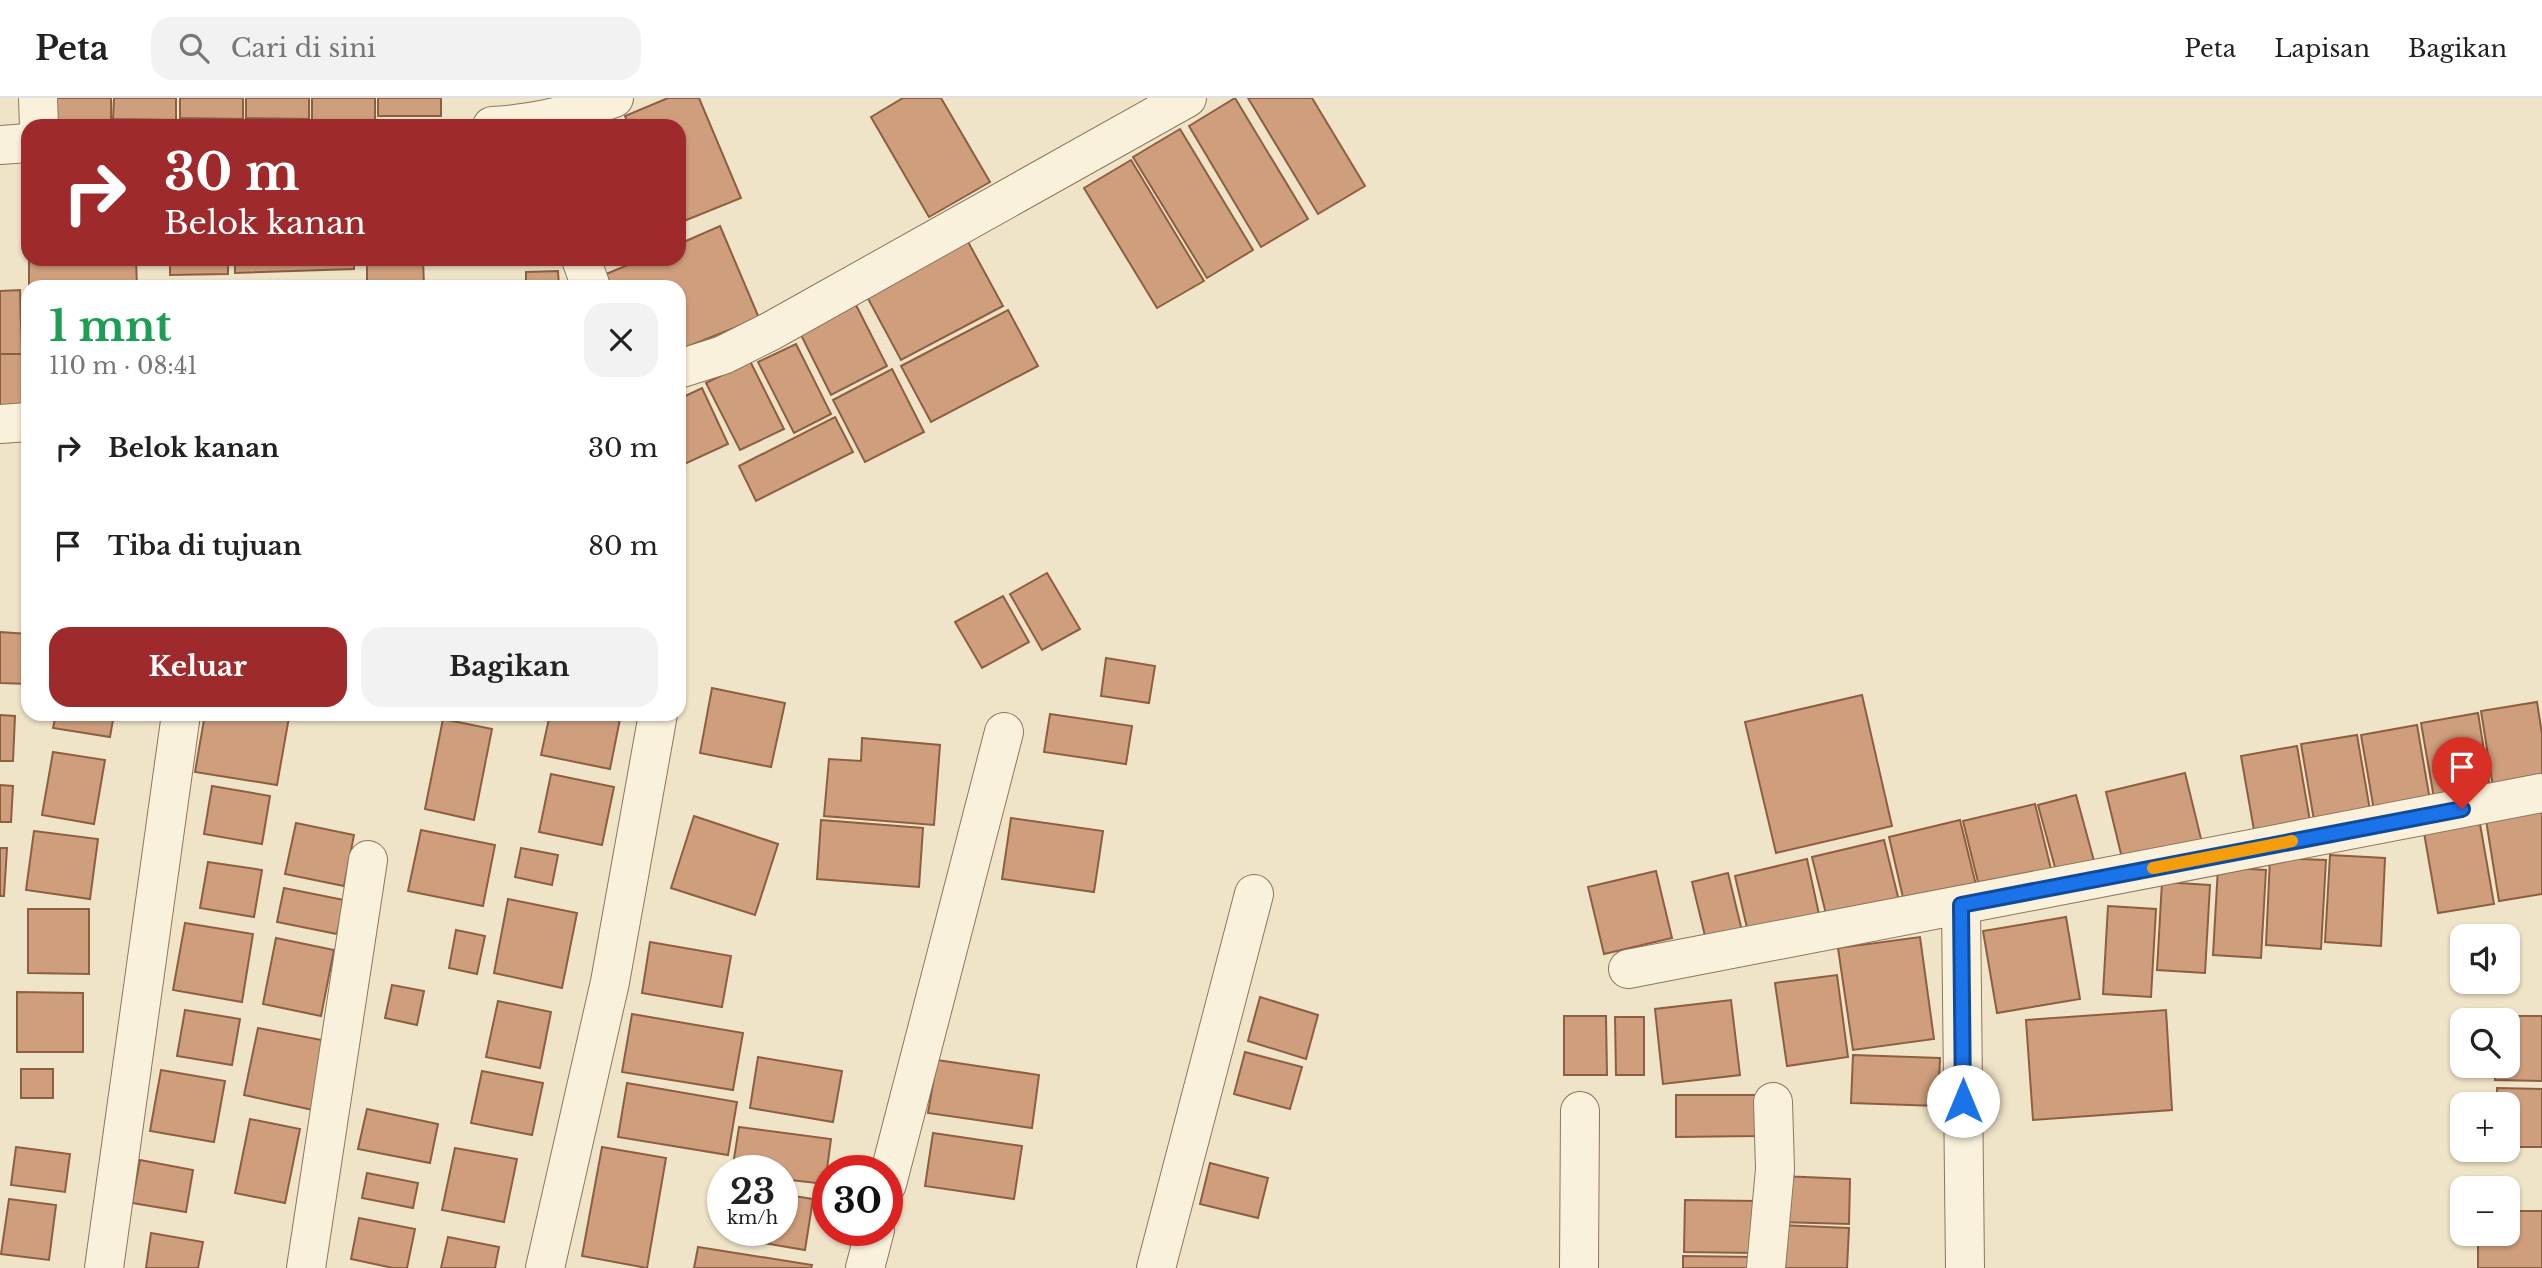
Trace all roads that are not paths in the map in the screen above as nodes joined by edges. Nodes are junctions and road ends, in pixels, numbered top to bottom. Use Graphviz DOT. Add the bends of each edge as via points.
graph roads {
  1 [pos="38,98"];
  2 [pos="614,98"];
  3 [pos="1187,98"];
  4 [pos="528,116"];
  5 [pos="39,119"];
  6 [pos="21,144"];
  7 [pos="0,145"];
  8 [pos="686,367"];
  9 [pos="21,422"];
  10 [pos="0,424"];
  11 [pos="180,721"];
  12 [pos="657,721"];
  13 [pos="1004,732"];
  14 [pos="2541,793"];
  15 [pos="368,860"];
  16 [pos="1254,894"];
  17 [pos="1961,905"];
  18 [pos="1628,969"];
  19 [pos="1773,1102"];
  20 [pos="1580,1111"];
  21 [pos="895,1155"];
  22 [pos="871,1246"];
  23 [pos="104,1268"];
  24 [pos="306,1268"];
  25 [pos="545,1268"];
  26 [pos="865,1268"];
  27 [pos="1156,1268"];
  28 [pos="1579,1268"];
  29 [pos="1766,1268"];
  30 [pos="1965,1268"];
  1 -- 5 [label="street"];
  2 -- 4 [label="street" via="568,115"];
  3 -- 8 [label="street" via="771,331 723,355"];
  6 -- 7 [label="street"];
  9 -- 10 [label="street"];
  11 -- 23 [label="street"];
  12 -- 25 [label="street" via="610,982"];
  13 -- 21 [label="street"];
  14 -- 17 [label="street"];
  15 -- 24 [label="street"];
  16 -- 27 [label="street"];
  17 -- 18 [label="street"];
  17 -- 30 [label="street"];
  19 -- 29 [label="street" via="1774,1169"];
  20 -- 28 [label="street"];
  22 -- 26 [label="street"];
}
